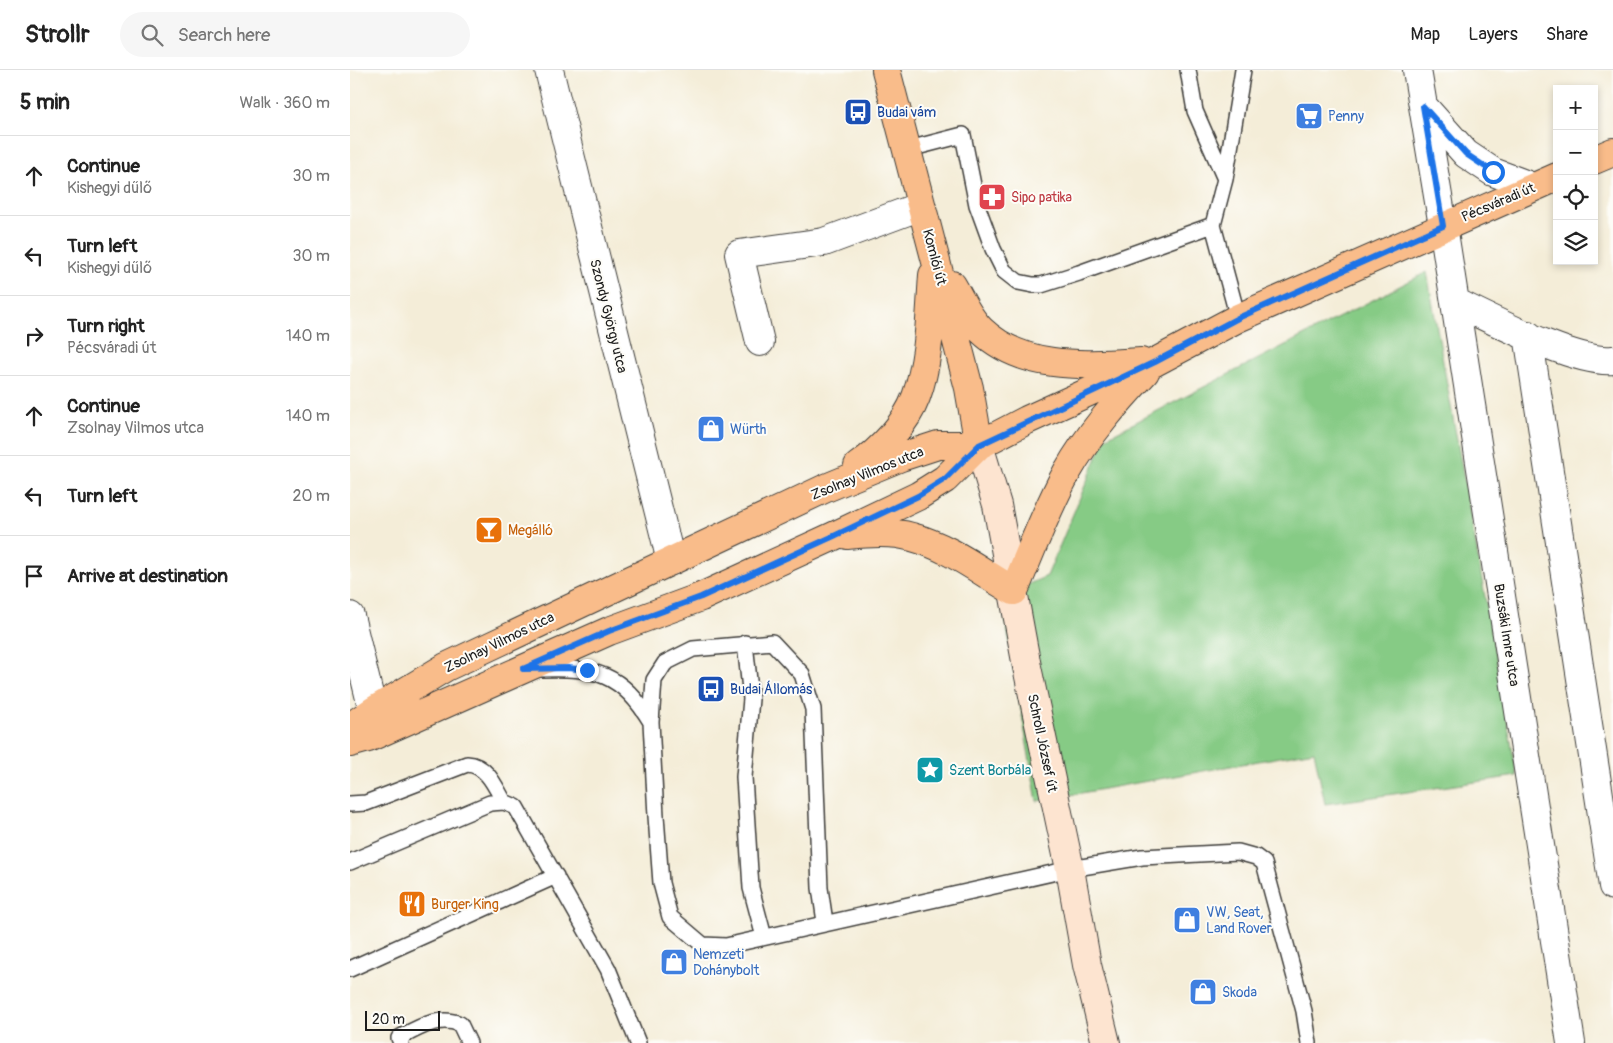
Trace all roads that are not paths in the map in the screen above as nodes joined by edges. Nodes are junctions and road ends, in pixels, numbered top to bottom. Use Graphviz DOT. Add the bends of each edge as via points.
graph roads {
  1 [pos="549,70"];
  2 [pos="886,70"];
  3 [pos="1188,70"];
  4 [pos="1243,70"];
  5 [pos="1417,70"];
  6 [pos="1423,106"];
  7 [pos="905,150"];
  8 [pos="1613,152"];
  9 [pos="1598,158"];
  10 [pos="1225,179"];
  11 [pos="1545,182"];
  12 [pos="921,206"];
  13 [pos="1214,225"];
  14 [pos="1443,226"];
  15 [pos="936,254"];
  16 [pos="1455,302"];
  17 [pos="1238,318"];
  18 [pos="1528,336"];
  19 [pos="760,342"];
  20 [pos="1613,360"];
  21 [pos="1155,362"];
  22 [pos="979,445"];
  23 [pos="826,488"];
  24 [pos="834,536"];
  25 [pos="671,561"];
  26 [pos="1014,591"];
  27 [pos="350,616"];
  28 [pos="745,643"];
  29 [pos="523,669"];
  30 [pos="372,711"];
  31 [pos="651,722"];
  32 [pos="350,727"];
  33 [pos="350,743"];
  34 [pos="504,802"];
  35 [pos="350,804"];
  36 [pos="350,862"];
  37 [pos="1070,869"];
  38 [pos="556,876"];
  39 [pos="1613,886"];
  40 [pos="825,922"];
  41 [pos="764,937"];
  42 [pos="350,968"];
  43 [pos="401,1043"];
  44 [pos="469,1043"];
  45 [pos="638,1043"];
  46 [pos="1106,1043"];
  47 [pos="1309,1043"];
  48 [pos="1570,1043"];
  1 -- 25 [label="street, Szondy György utca"];
  2 -- 7 [label="main road, Komlói út"];
  3 -- 10 [label="lane" via="1195,111"];
  4 -- 10 [label="lane"];
  5 -- 6 [label="street, Buzsáki Imre utca"];
  6 -- 11 [label="street" via="1466,154 1493,172"];
  6 -- 14 [label="street, Buzsáki Imre utca"];
  7 -- 12 [label="main road, Komlói út"];
  7 -- 13 [label="lane" via="963,135 978,205 993,249 1004,271 1018,282 1033,285 1079,273"];
  8 -- 9 [label="main road"];
  10 -- 13 [label="lane"];
  11 -- 14 [label="main road, Pécsváradi út"];
  12 -- 15 [label="main road, Komlói út"];
  12 -- 19 [label="street" via="824,242 740,254"];
  13 -- 17 [label="lane"];
  14 -- 16 [label="street, Buzsáki Imre utca"];
  14 -- 17 [label="main road, Pécsváradi út"];
  15 -- 21 [label="main road" via="968,315 1000,345 1033,359 1063,364"];
  15 -- 22 [label="main road, Komlói út" via="969,388"];
  15 -- 23 [label="main road" via="927,346 916,398 886,442"];
  16 -- 18 [label="street"];
  16 -- 48 [label="street, Buzsáki Imre utca"];
  17 -- 21 [label="main road, Pécsváradi út"];
  18 -- 20 [label="street" via="1600,361"];
  18 -- 39 [label="street"];
  21 -- 22 [label="main road, Pécsváradi út"];
  21 -- 26 [label="main road" via="1112,407 1069,470 1044,517"];
  22 -- 23 [label="main road, Zsolnay Vilmos utca" via="938,445"];
  22 -- 24 [label="main road" via="945,479 918,496"];
  22 -- 26 [label="main road, Schroll József út" via="997,505"];
  23 -- 25 [label="main road, Zsolnay Vilmos utca"];
  24 -- 26 [label="main road" via="873,533 911,536 945,548"];
  24 -- 29 [label="main road" via="701,597 609,631"];
  25 -- 30 [label="main road, Zsolnay Vilmos utca" via="446,667"];
  26 -- 37 [label="main road, Schroll József út"];
  27 -- 30 [label="street"];
  28 -- 31 [label="lane" via="693,648 666,663 654,680"];
  28 -- 40 [label="lane" via="772,642 785,653 802,674 813,709 820,888"];
  28 -- 41 [label="lane" via="751,699 744,777 751,888"];
  29 -- 31 [label="lane" via="568,668 612,677 641,705"];
  29 -- 33 [label="main road"];
  30 -- 32 [label="main road, Zsolnay Vilmos utca"];
  31 -- 41 [label="lane" via="661,884 670,917 704,945 726,946"];
  34 -- 35 [label="lane" via="483,768 467,764 366,803"];
  34 -- 36 [label="lane" via="490,803"];
  34 -- 38 [label="lane" via="516,807"];
  37 -- 40 [label="lane"];
  37 -- 46 [label="main road, Schroll József út" via="1087,964"];
  37 -- 47 [label="lane" via="1142,857 1238,852 1256,857 1264,863 1304,1011"];
  38 -- 42 [label="lane"];
  38 -- 45 [label="lane" via="608,969"];
  40 -- 41 [label="lane"];
  43 -- 44 [label="lane" via="399,1038 412,1031 434,1022 450,1020 460,1024"];
}
